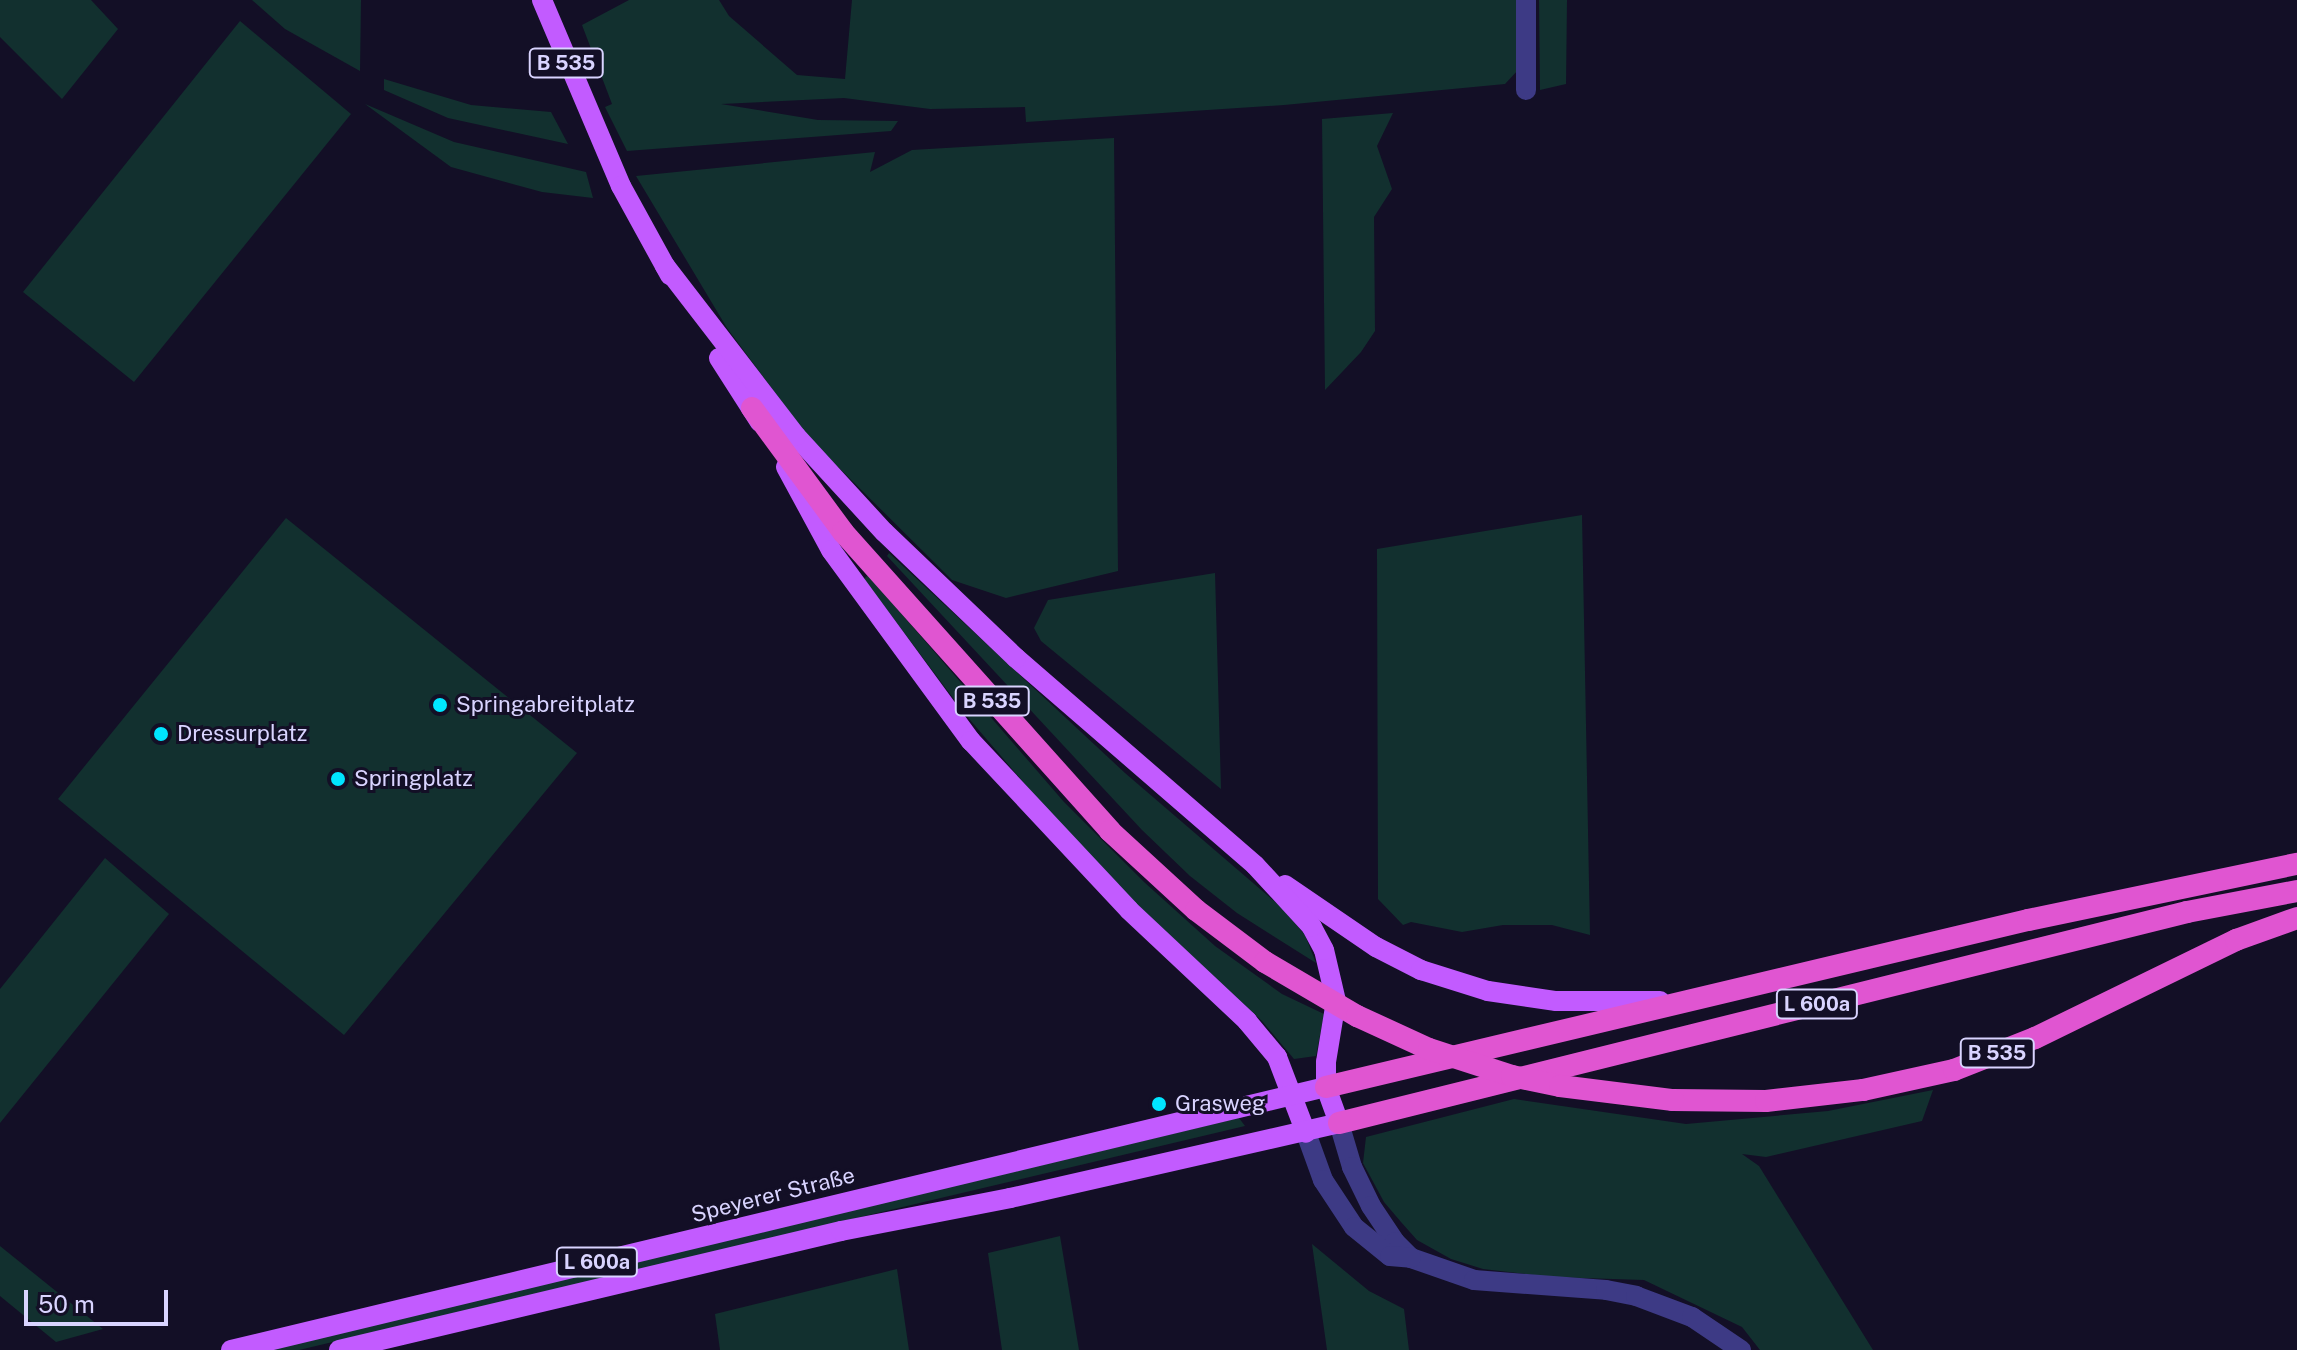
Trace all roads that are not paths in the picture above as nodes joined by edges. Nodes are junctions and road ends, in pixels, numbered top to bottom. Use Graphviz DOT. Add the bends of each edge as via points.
graph roads {
  1 [pos="542,0"];
  2 [pos="1526,0"];
  3 [pos="1526,90"];
  4 [pos="665,266"];
  5 [pos="752,408"];
  6 [pos="2297,864"];
  7 [pos="1255,865"];
  8 [pos="2297,891"];
  9 [pos="2297,918"];
  10 [pos="1688,1001"];
  11 [pos="1326,1087"];
  12 [pos="1293,1093"];
  13 [pos="1339,1123"];
  14 [pos="1306,1133"];
  15 [pos="1411,1258"];
  16 [pos="231,1350"];
  17 [pos="339,1350"];
  18 [pos="1741,1350"];
  1 -- 4 [label="main road, B 535" via="592,124"];
  2 -- 3 [label="street"];
  4 -- 5 [label="main road, B 535"];
  4 -- 7 [label="main road, B 535" via="796,436 884,532 1016,658"];
  5 -- 9 [label="highway, B 535, bridge" via="843,532 1110,831 1196,910 1265,962 1357,1016 1429,1049 1512,1076 1673,1100 1766,1101 1863,1090 1954,1070 2035,1038 2236,940"];
  5 -- 12 [label="main road" via="831,550 971,741 1129,910 1247,1021 1277,1057"];
  6 -- 10 [label="highway, B 535" via="2056,914"];
  7 -- 10 [label="main road, B 535" via="1362,939 1421,970 1464,984 1556,1001"];
  7 -- 11 [label="main road" via="1312,927 1324,950 1336,1001"];
  8 -- 13 [label="highway, L 600a" via="2172,915"];
  10 -- 11 [label="highway, L 600a"];
  11 -- 12 [label="main road, Speyerer Straße / L 600a"];
  11 -- 13 [label="main road"];
  12 -- 14 [label="main road"];
  12 -- 16 [label="main road, Speyerer Straße / L 600a"];
  13 -- 14 [label="main road, L 600a"];
  13 -- 15 [label="street" via="1371,1206"];
  14 -- 15 [label="street" via="1323,1180 1354,1227 1390,1256"];
  14 -- 17 [label="main road, L 600a" via="841,1231"];
  15 -- 18 [label="street" via="1474,1280 1636,1296 1692,1317"];
}
